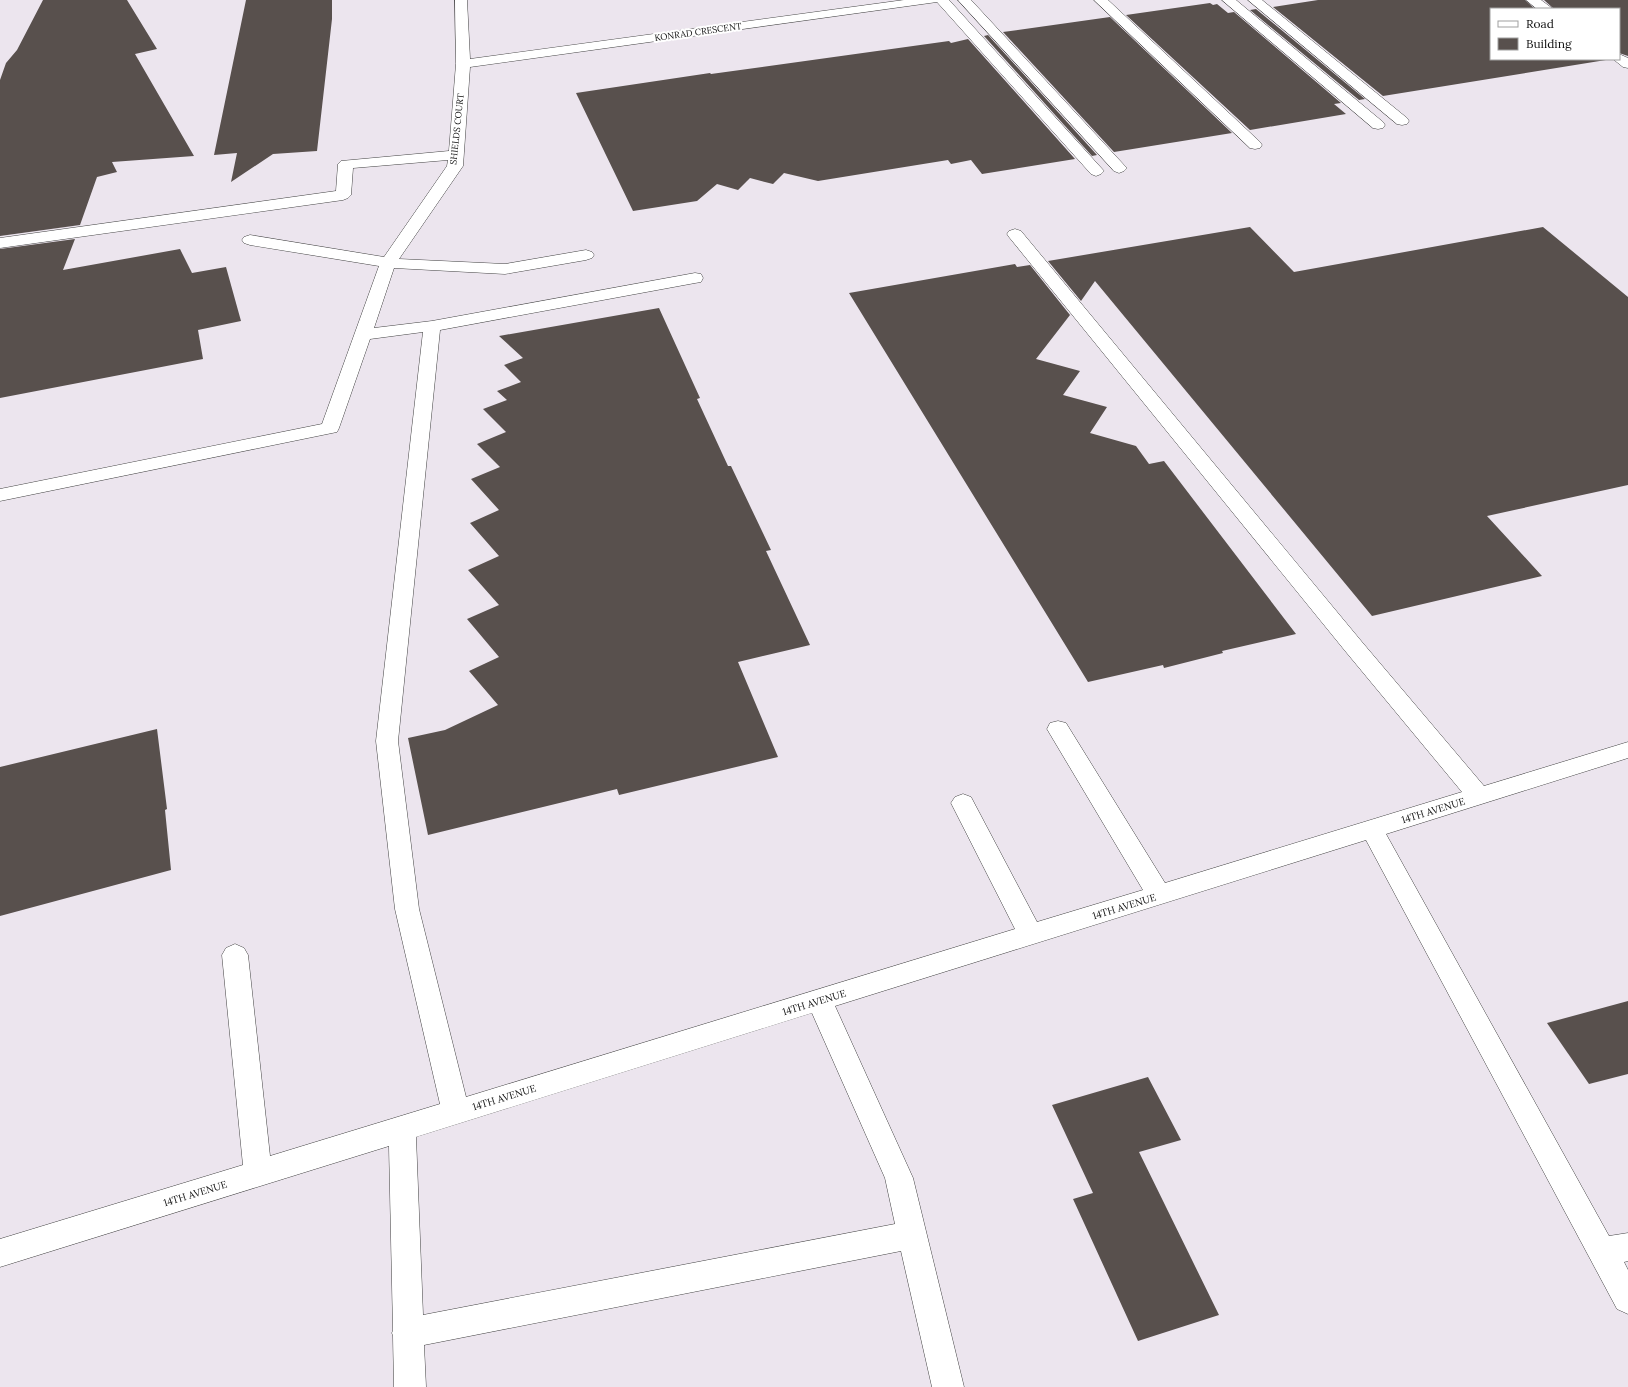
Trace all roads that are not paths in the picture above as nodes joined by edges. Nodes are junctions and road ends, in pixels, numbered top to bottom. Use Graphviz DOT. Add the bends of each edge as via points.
graph roads {
  1 [pos="462,0"];
  2 [pos="932,0"];
  3 [pos="942,0"];
  4 [pos="964,0"];
  5 [pos="1100,0"];
  6 [pos="1228,0"];
  7 [pos="1254,0"];
  8 [pos="1532,0"];
  9 [pos="838,6"];
  10 [pos="1544,8"];
  11 [pos="463,64"];
  12 [pos="1402,121"];
  13 [pos="1378,125"];
  14 [pos="1254,145"];
  15 [pos="456,155"];
  16 [pos="1119,168"];
  17 [pos="1096,172"];
  18 [pos="1015,234"];
  19 [pos="250,240"];
  20 [pos="0,243"];
  21 [pos="586,255"];
  22 [pos="388,263"];
  23 [pos="695,278"];
  24 [pos="432,326"];
  25 [pos="363,335"];
  26 [pos="0,495"];
  27 [pos="1058,729"];
  28 [pos="1628,750"];
  29 [pos="1479,796"];
  30 [pos="963,802"];
  31 [pos="1372,830"];
  32 [pos="1159,895"];
  33 [pos="1031,934"];
  34 [pos="235,955"];
  35 [pos="819,1000"];
  36 [pos="456,1112"];
  37 [pos="402,1129"];
  38 [pos="258,1173"];
  39 [pos="912,1235"];
  40 [pos="1615,1249"];
  41 [pos="0,1253"];
  42 [pos="1628,1299"];
  43 [pos="407,1333"];
  44 [pos="410,1387"];
  45 [pos="948,1387"];
  1 -- 11 [label="street, SHIELDS COURT"];
  2 -- 9 [label="street, KONRAD CRESCENT"];
  3 -- 17 [label="street"];
  4 -- 16 [label="street"];
  5 -- 14 [label="street"];
  6 -- 13 [label="street"];
  7 -- 12 [label="street"];
  8 -- 10 [label="street"];
  9 -- 11 [label="street, KONRAD CRESCENT"];
  11 -- 15 [label="street, SHIELDS COURT"];
  15 -- 20 [label="street" via="346,164 343,195"];
  15 -- 22 [label="street, SHIELDS COURT" via="455,166"];
  18 -- 29 [label="street"];
  19 -- 22 [label="street"];
  21 -- 22 [label="street" via="505,269"];
  22 -- 25 [label="street, SHIELDS COURT"];
  23 -- 24 [label="street"];
  24 -- 25 [label="street"];
  24 -- 36 [label="street" via="387,741 407,909"];
  25 -- 26 [label="street, SHIELDS COURT" via="330,428"];
  27 -- 32 [label="street"];
  28 -- 29 [label="street, 14TH AVENUE"];
  29 -- 31 [label="street, 14TH AVENUE"];
  30 -- 33 [label="street"];
  31 -- 32 [label="street, 14TH AVENUE"];
  31 -- 40 [label="street"];
  32 -- 33 [label="street, 14TH AVENUE"];
  33 -- 35 [label="street, 14TH AVENUE"];
  34 -- 38 [label="street"];
  35 -- 36 [label="street, 14TH AVENUE"];
  35 -- 39 [label="street" via="899,1178"];
  36 -- 37 [label="street, 14TH AVENUE"];
  37 -- 38 [label="street, 14TH AVENUE"];
  37 -- 43 [label="street"];
  38 -- 41 [label="street, 14TH AVENUE"];
  39 -- 43 [label="street"];
  39 -- 45 [label="street"];
  40 -- 42 [label="street"];
  43 -- 44 [label="street"];
}
